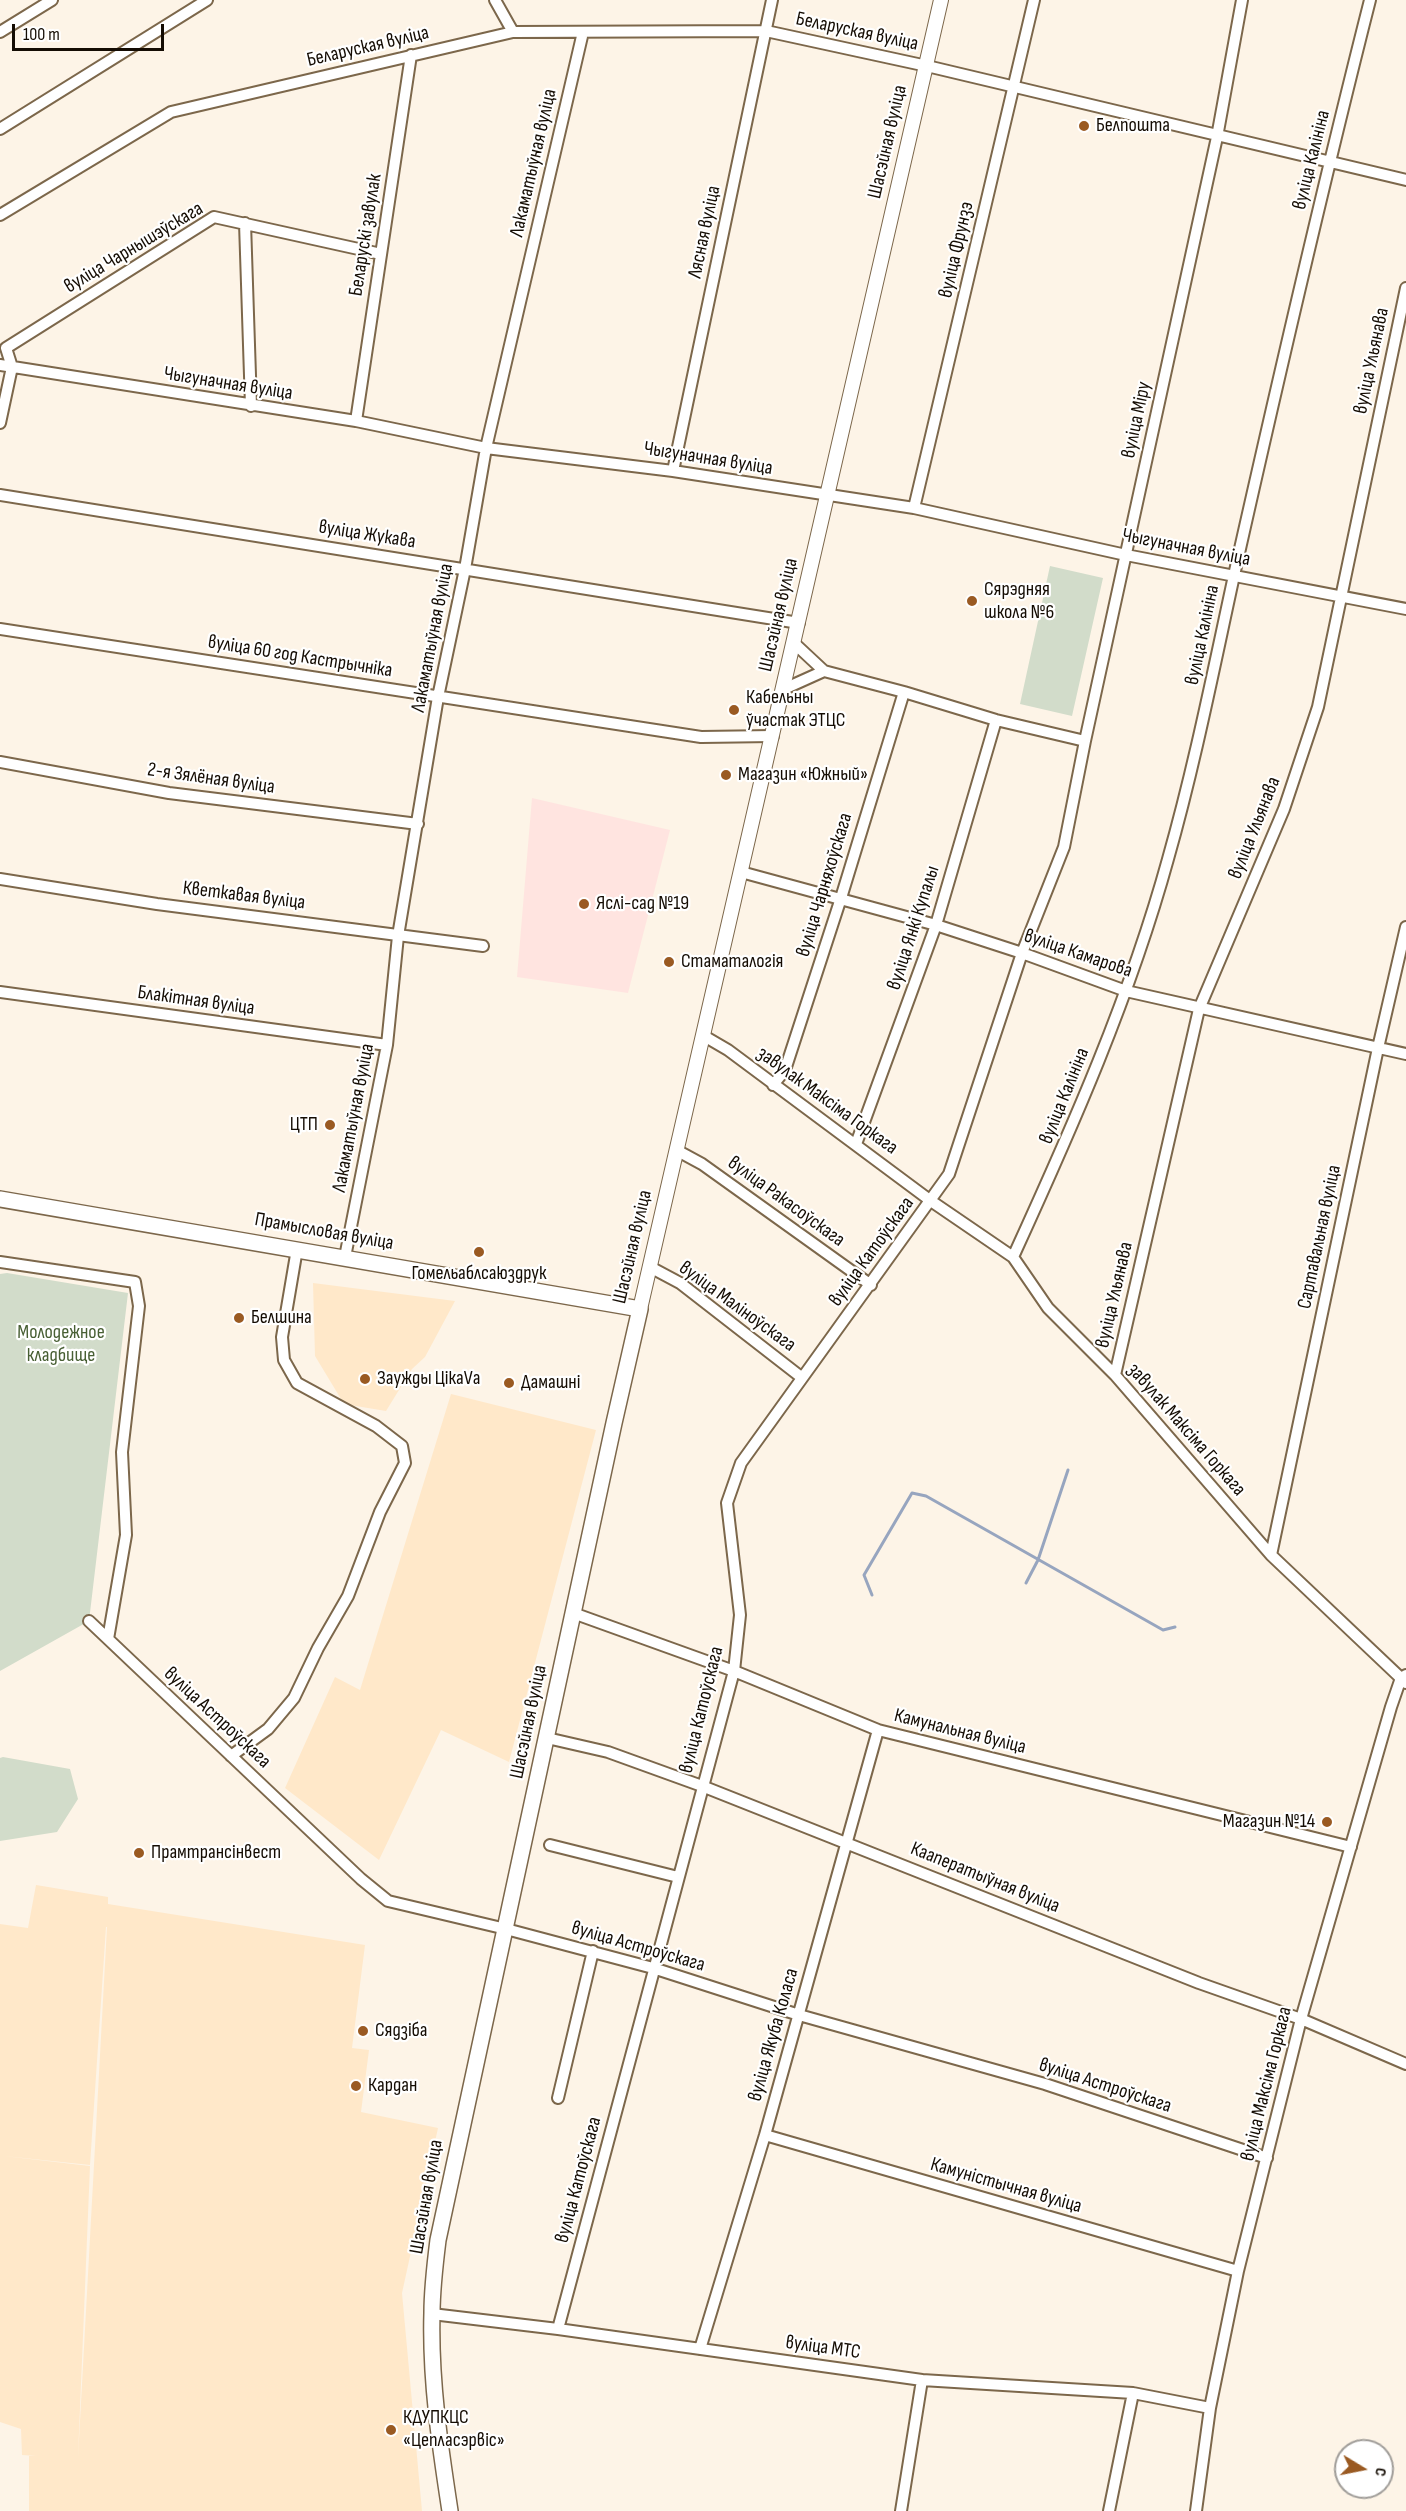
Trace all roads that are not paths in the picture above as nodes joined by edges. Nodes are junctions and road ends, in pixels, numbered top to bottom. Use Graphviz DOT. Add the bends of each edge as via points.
graph roads {
  1 [pos="52,0"];
  2 [pos="207,0"];
  3 [pos="495,0"];
  4 [pos="772,0"];
  5 [pos="941,0"];
  6 [pos="1034,0"];
  7 [pos="1242,0"];
  8 [pos="1370,0"];
  9 [pos="766,31"];
  10 [pos="0,32"];
  11 [pos="513,32"];
  12 [pos="584,32"];
  13 [pos="411,55"];
  14 [pos="927,66"];
  15 [pos="1014,88"];
  16 [pos="0,129"];
  17 [pos="1217,137"];
  18 [pos="1329,162"];
  19 [pos="1406,180"];
  20 [pos="0,215"];
  21 [pos="245,223"];
  22 [pos="381,254"];
  23 [pos="1406,288"];
  24 [pos="0,365"];
  25 [pos="12,367"];
  26 [pos="251,406"];
  27 [pos="356,421"];
  28 [pos="0,423"];
  29 [pos="486,448"];
  30 [pos="673,471"];
  31 [pos="0,495"];
  32 [pos="828,496"];
  33 [pos="914,508"];
  34 [pos="1126,555"];
  35 [pos="465,569"];
  36 [pos="1234,575"];
  37 [pos="1342,597"];
  38 [pos="1406,609"];
  39 [pos="799,623"];
  40 [pos="0,629"];
  41 [pos="794,643"];
  42 [pos="824,671"];
  43 [pos="784,689"];
  44 [pos="904,692"];
  45 [pos="438,697"];
  46 [pos="996,720"];
  47 [pos="773,736"];
  48 [pos="1085,741"];
  49 [pos="0,762"];
  50 [pos="418,824"];
  51 [pos="1064,847"];
  52 [pos="741,872"];
  53 [pos="0,879"];
  54 [pos="841,898"];
  55 [pos="936,925"];
  56 [pos="1406,927"];
  57 [pos="398,936"];
  58 [pos="483,946"];
  59 [pos="1022,953"];
  60 [pos="1126,991"];
  61 [pos="0,992"];
  62 [pos="1199,1009"];
  63 [pos="704,1036"];
  64 [pos="387,1045"];
  65 [pos="1378,1048"];
  66 [pos="1406,1054"];
  67 [pos="773,1085"];
  68 [pos="856,1144"];
  69 [pos="678,1151"];
  70 [pos="0,1199"];
  71 [pos="931,1201"];
  72 [pos="297,1249"];
  73 [pos="345,1257"];
  74 [pos="1012,1257"];
  75 [pos="0,1262"];
  76 [pos="650,1267"];
  77 [pos="871,1285"];
  78 [pos="640,1309"];
  79 [pos="1115,1375"];
  80 [pos="801,1377"];
  81 [pos="1271,1556"];
  82 [pos="573,1613"];
  83 [pos="89,1621"];
  84 [pos="108,1639"];
  85 [pos="734,1671"];
  86 [pos="1404,1678"];
  87 [pos="878,1730"];
  88 [pos="547,1738"];
  89 [pos="231,1756"];
  90 [pos="702,1786"];
  91 [pos="847,1843"];
  92 [pos="550,1845"];
  93 [pos="1351,1847"];
  94 [pos="678,1877"];
  95 [pos="506,1929"];
  96 [pos="593,1951"];
  97 [pos="653,1968"];
  98 [pos="799,2015"];
  99 [pos="1301,2019"];
  100 [pos="1406,2064"];
  101 [pos="558,2098"];
  102 [pos="765,2136"];
  103 [pos="1267,2158"];
  104 [pos="1238,2271"];
  105 [pos="432,2314"];
  106 [pos="558,2329"];
  107 [pos="700,2349"];
  108 [pos="922,2380"];
  109 [pos="1133,2393"];
  110 [pos="1210,2408"];
  111 [pos="450,2511"];
  112 [pos="901,2511"];
  113 [pos="1109,2511"];
  114 [pos="1196,2511"];
  1 -- 10 [label="street"];
  2 -- 16 [label="street"];
  3 -- 11 [label="street"];
  4 -- 9 [label="street, Лясная вуліца"];
  5 -- 14 [label="street, Шасэйная вуліца"];
  6 -- 15 [label="street, вуліца Фрунзэ"];
  7 -- 17 [label="street, вуліца Міру"];
  8 -- 18 [label="street, вуліца Калініна"];
  9 -- 12 [label="street, Беларуская вуліца"];
  9 -- 14 [label="street, Беларуская вуліца"];
  9 -- 30 [label="street, Лясная вуліца"];
  11 -- 12 [label="street, Беларуская вуліца"];
  11 -- 13 [label="street, Беларуская вуліца"];
  12 -- 29 [label="street, Лакаматыўная вуліца"];
  13 -- 20 [label="street, Беларуская вуліца" via="171,112"];
  13 -- 22 [label="street, Беларускі завулак"];
  14 -- 15 [label="street, Беларуская вуліца"];
  14 -- 32 [label="street, Шасэйная вуліца"];
  15 -- 17 [label="street, Беларуская вуліца"];
  15 -- 33 [label="street, вуліца Фрунзэ"];
  17 -- 18 [label="street, Беларуская вуліца"];
  17 -- 34 [label="street, вуліца Міру"];
  18 -- 19 [label="street, Беларуская вуліца"];
  18 -- 36 [label="street, вуліца Калініна"];
  21 -- 22 [label="street, вуліца Чарнышэўскага"];
  21 -- 25 [label="street, вуліца Чарнышэўскага" via="214,217 6,348"];
  21 -- 26 [label="street"];
  22 -- 27 [label="street, Беларускі завулак"];
  23 -- 37 [label="street, вуліца Ульянава"];
  24 -- 25 [label="street, Чыгуначная вуліца"];
  25 -- 26 [label="street, Чыгуначная вуліца"];
  25 -- 28 [label="street"];
  26 -- 27 [label="street, Чыгуначная вуліца"];
  27 -- 29 [label="street, Чыгуначная вуліца"];
  29 -- 30 [label="street, Чыгуначная вуліца"];
  29 -- 35 [label="street, Лакаматыўная вуліца"];
  30 -- 32 [label="street, Чыгуначная вуліца"];
  31 -- 35 [label="street, вуліца Жукава"];
  32 -- 33 [label="street, Чыгуначная вуліца"];
  32 -- 39 [label="street, Шасэйная вуліца"];
  33 -- 34 [label="street, Чыгуначная вуліца"];
  34 -- 36 [label="street, Чыгуначная вуліца"];
  34 -- 48 [label="street, вуліца Міру"];
  35 -- 39 [label="street, вуліца Жукава"];
  35 -- 45 [label="street, Лакаматыўная вуліца"];
  36 -- 37 [label="street, Чыгуначная вуліца"];
  36 -- 60 [label="street, вуліца Калініна" via="1205,715 1168,860"];
  37 -- 38 [label="street, Чыгуначная вуліца"];
  37 -- 62 [label="street, вуліца Ульянава" via="1318,707 1284,809"];
  39 -- 41 [label="street, Шасэйная вуліца"];
  40 -- 45 [label="street, вуліца 60 год Кастрычніка"];
  41 -- 42 [label="street"];
  41 -- 43 [label="street, Шасэйная вуліца"];
  42 -- 43 [label="street"];
  42 -- 44 [label="street"];
  43 -- 47 [label="street, Шасэйная вуліца"];
  44 -- 46 [label="street"];
  44 -- 54 [label="street, вуліца Чарняхоўскага"];
  45 -- 47 [label="street, вуліца 60 год Кастрычніка" via="702,737"];
  45 -- 50 [label="street, Лакаматыўная вуліца"];
  46 -- 48 [label="street"];
  46 -- 55 [label="street, вуліца Янкі Купалы"];
  47 -- 52 [label="street, Шасэйная вуліца"];
  48 -- 51 [label="street, вуліца Міру"];
  49 -- 50 [label="street, 2-я Зялёная вуліца" via="170,793"];
  50 -- 57 [label="street, Лакаматыўная вуліца"];
  51 -- 59 [label="street, вуліца Катоўскага"];
  52 -- 54 [label="street, вуліца Камарова"];
  52 -- 63 [label="street, Шасэйная вуліца"];
  53 -- 57 [label="street, Кветкавая вуліца"];
  54 -- 55 [label="street, вуліца Камарова"];
  54 -- 67 [label="street, вуліца Чарняхоўскага" via="785,1070"];
  55 -- 59 [label="street, вуліца Камарова"];
  55 -- 68 [label="street, вуліца Янкі Купалы"];
  56 -- 65 [label="street, Сартавальная вуліца"];
  57 -- 58 [label="street, Кветкавая вуліца"];
  57 -- 64 [label="street, Лакаматыўная вуліца"];
  59 -- 60 [label="street, вуліца Камарова"];
  59 -- 71 [label="street, вуліца Катоўскага" via="949,1174"];
  60 -- 62 [label="street, вуліца Камарова"];
  60 -- 74 [label="street, вуліца Калініна" via="1072,1129"];
  61 -- 64 [label="street, Блакітная вуліца"];
  62 -- 65 [label="street, вуліца Камарова"];
  62 -- 79 [label="street, вуліца Ульянава"];
  63 -- 67 [label="street, завулак Максіма Горкага"];
  63 -- 69 [label="street, Шасэйная вуліца"];
  64 -- 73 [label="street, Лакаматыўная вуліца"];
  65 -- 66 [label="street, вуліца Камарова"];
  65 -- 81 [label="street, Сартавальная вуліца"];
  67 -- 68 [label="street, завулак Максіма Горкага"];
  68 -- 71 [label="street, завулак Максіма Горкага"];
  69 -- 76 [label="street, Шасэйная вуліца"];
  69 -- 77 [label="street, вуліца Ракасоўскага" via="702,1164"];
  70 -- 72 [label="main road, Прамысловая вуліца"];
  71 -- 74 [label="street, завулак Максіма Горкага"];
  71 -- 77 [label="street, вуліца Катоўскага"];
  72 -- 73 [label="main road, Прамысловая вуліца"];
  72 -- 89 [label="street" via="282,1337 284,1360 297,1383 376,1426 402,1446 405,1463 380,1512 348,1596 294,1698 268,1729"];
  73 -- 78 [label="main road, Прамысловая вуліца"];
  74 -- 79 [label="street, завулак Максіма Горкага" via="1048,1308"];
  75 -- 84 [label="street" via="135,1282 139,1306 122,1452 126,1535"];
  76 -- 78 [label="street, Шасэйная вуліца"];
  76 -- 80 [label="street, вуліца Маліноўскага" via="680,1283"];
  77 -- 80 [label="street, вуліца Катоўскага"];
  78 -- 82 [label="main road, Шасэйная вуліца"];
  79 -- 81 [label="street, завулак Максіма Горкага"];
  80 -- 85 [label="street, вуліца Катоўскага" via="741,1463 727,1503 740,1615"];
  81 -- 86 [label="street, завулак Максіма Горкага"];
  82 -- 85 [label="street, Камунальная вуліца"];
  82 -- 88 [label="main road, Шасэйная вуліца"];
  83 -- 84 [label="street, вуліца Астроўскага"];
  84 -- 89 [label="street, вуліца Астроўскага"];
  85 -- 87 [label="street, Камунальная вуліца"];
  85 -- 90 [label="street, вуліца Катоўскага"];
  86 -- 93 [label="street, вуліца Максіма Горкага" via="1391,1707"];
  87 -- 91 [label="street, вуліца Якуба Коласа"];
  87 -- 93 [label="street, Камунальная вуліца"];
  88 -- 90 [label="street, Кааператыўная вуліца" via="608,1752"];
  88 -- 95 [label="main road, Шасэйная вуліца"];
  89 -- 95 [label="street, вуліца Астроўскага" via="388,1901"];
  90 -- 91 [label="street, Кааператыўная вуліца"];
  90 -- 94 [label="street, вуліца Катоўскага"];
  91 -- 98 [label="street, вуліца Якуба Коласа"];
  91 -- 99 [label="street, Кааператыўная вуліца" via="1198,1983"];
  92 -- 94 [label="street"];
  93 -- 99 [label="street, вуліца Максіма Горкага"];
  94 -- 97 [label="street, вуліца Катоўскага"];
  95 -- 96 [label="street, вуліца Астроўскага"];
  95 -- 105 [label="main road, Шасэйная вуліца" via="444,2202"];
  96 -- 97 [label="street, вуліца Астроўскага"];
  96 -- 101 [label="street"];
  97 -- 98 [label="street, вуліца Астроўскага"];
  97 -- 106 [label="street, вуліца Катоўскага"];
  98 -- 102 [label="street, вуліца Якуба Коласа"];
  98 -- 103 [label="street, вуліца Астроўскага" via="1045,2084"];
  99 -- 100 [label="street, Кааператыўная вуліца"];
  99 -- 103 [label="street, вуліца Максіма Горкага"];
  102 -- 104 [label="street, Камуністычная вуліца"];
  102 -- 107 [label="street, вуліца Якуба Коласа"];
  103 -- 104 [label="street, вуліца Максіма Горкага"];
  104 -- 110 [label="street, вуліца Максіма Горкага"];
  105 -- 106 [label="street, вуліца МТС"];
  105 -- 111 [label="main road, Шасэйная вуліца" via="434,2385"];
  106 -- 107 [label="street, вуліца МТС"];
  107 -- 108 [label="street, вуліца МТС"];
  108 -- 109 [label="street, вуліца МТС"];
  108 -- 112 [label="street"];
  109 -- 110 [label="street, вуліца МТС"];
  109 -- 113 [label="street"];
  110 -- 114 [label="street, вуліца Максіма Горкага"];
}
